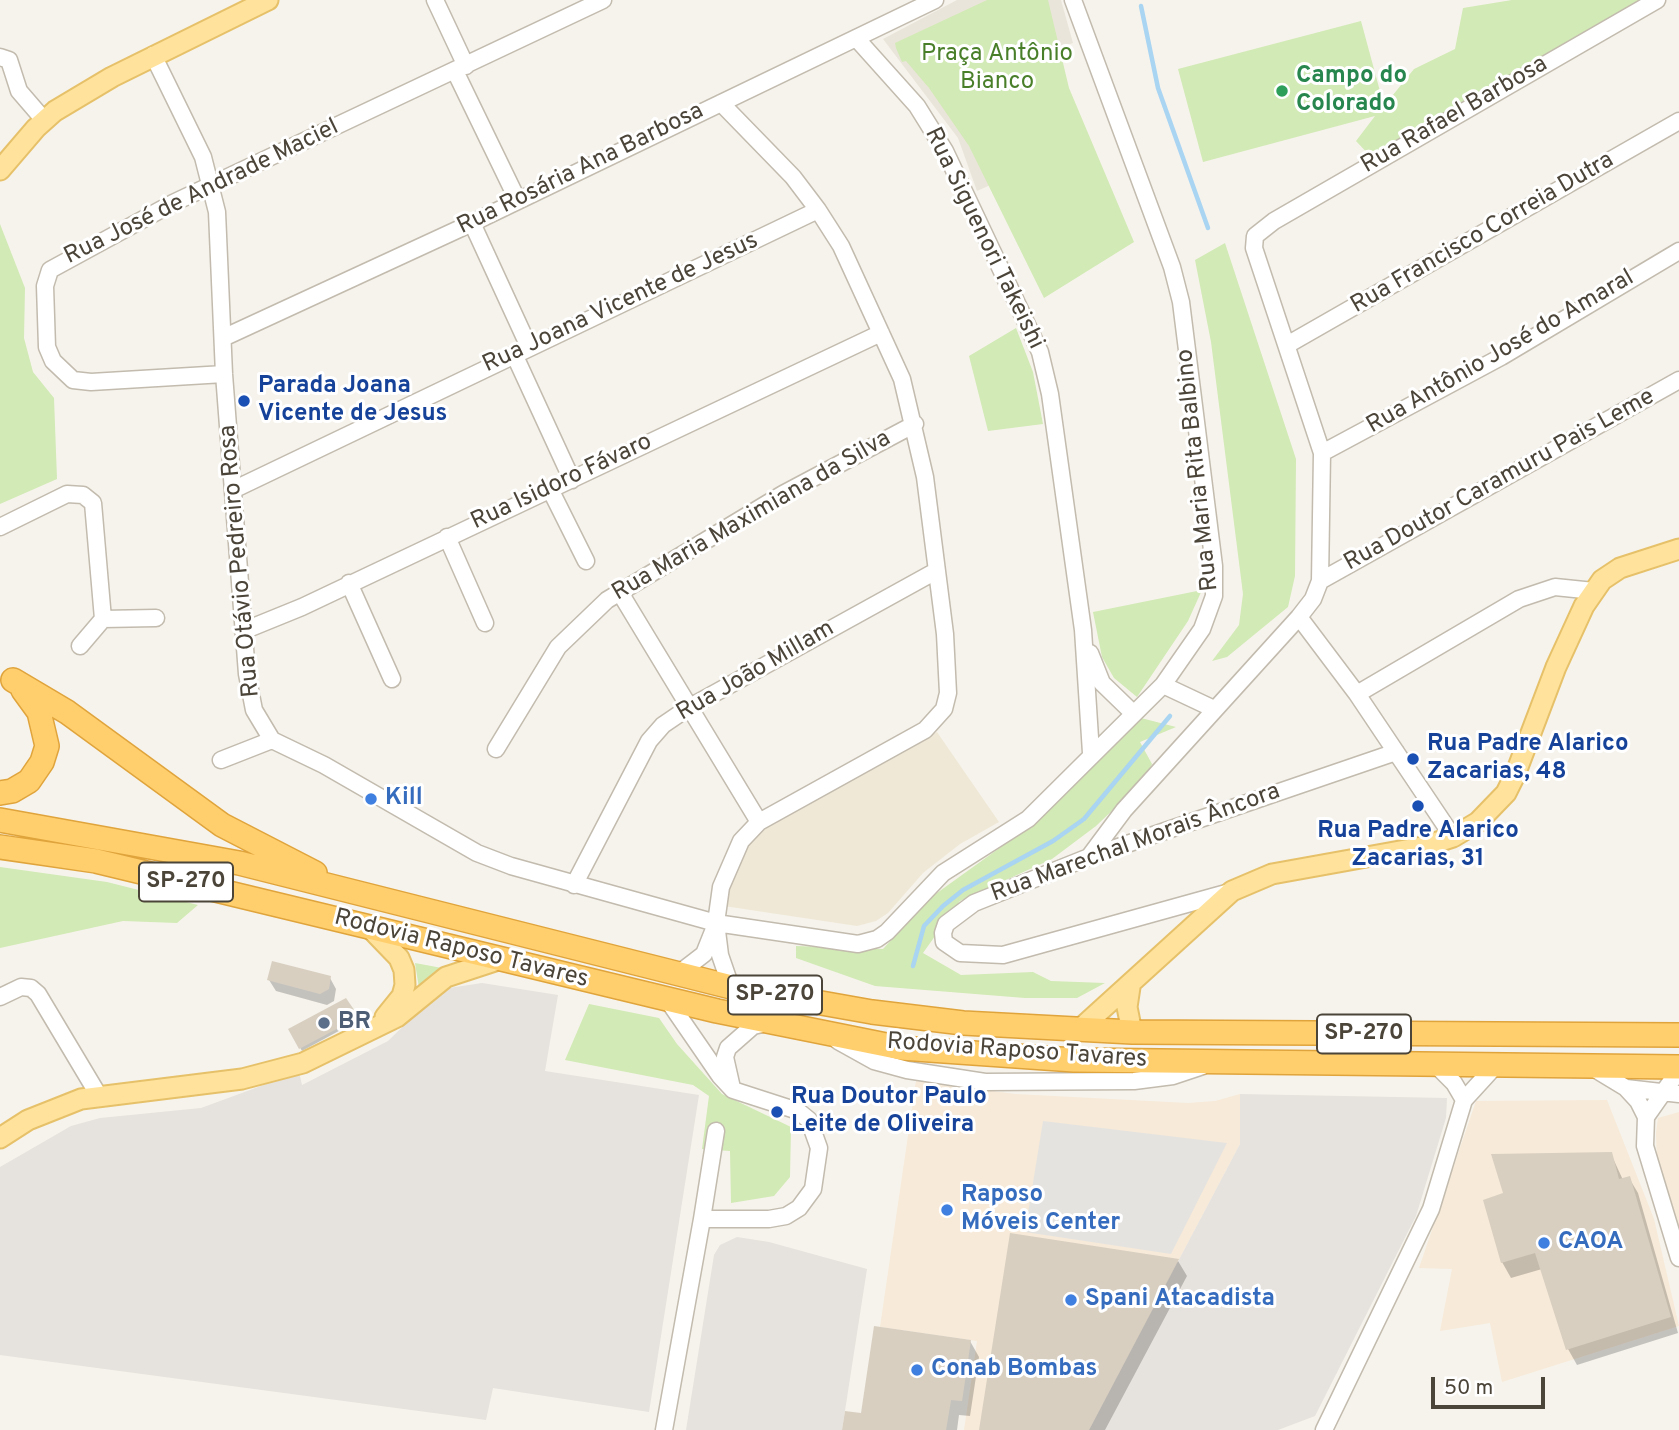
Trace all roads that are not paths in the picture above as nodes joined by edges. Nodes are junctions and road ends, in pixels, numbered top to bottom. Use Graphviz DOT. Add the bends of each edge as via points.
graph roads {
  1 [pos="268,0"];
  2 [pos="435,0"];
  3 [pos="603,0"];
  4 [pos="935,0"];
  5 [pos="1073,0"];
  6 [pos="1657,0"];
  7 [pos="856,38"];
  8 [pos="153,55"];
  9 [pos="0,57"];
  10 [pos="461,69"];
  11 [pos="721,103"];
  12 [pos="44,120"];
  13 [pos="1679,121"];
  14 [pos="0,170"];
  15 [pos="213,187"];
  16 [pos="518,201"];
  17 [pos="818,210"];
  18 [pos="472,223"];
  19 [pos="1679,251"];
  20 [pos="881,333"];
  21 [pos="225,337"];
  22 [pos="1287,345"];
  23 [pos="521,351"];
  24 [pos="224,374"];
  25 [pos="1679,380"];
  26 [pos="915,424"];
  27 [pos="1322,453"];
  28 [pos="572,480"];
  29 [pos="235,489"];
  30 [pos="550,489"];
  31 [pos="1,525"];
  32 [pos="447,537"];
  33 [pos="1679,549"];
  34 [pos="586,561"];
  35 [pos="936,571"];
  36 [pos="1320,582"];
  37 [pos="349,583"];
  38 [pos="619,591"];
  39 [pos="1594,591"];
  40 [pos="1299,617"];
  41 [pos="156,618"];
  42 [pos="103,619"];
  43 [pos="485,623"];
  44 [pos="243,631"];
  45 [pos="1083,631"];
  46 [pos="80,646"];
  47 [pos="6,677"];
  48 [pos="392,679"];
  49 [pos="1163,685"];
  50 [pos="1357,694"];
  51 [pos="688,708"];
  52 [pos="1213,709"];
  53 [pos="1134,714"];
  54 [pos="272,740"];
  55 [pos="495,749"];
  56 [pos="1396,752"];
  57 [pos="1091,753"];
  58 [pos="221,760"];
  59 [pos="0,793"];
  60 [pos="0,820"];
  61 [pos="759,822"];
  62 [pos="1453,837"];
  63 [pos="0,847"];
  64 [pos="1089,857"];
  65 [pos="575,885"];
  66 [pos="342,888"];
  67 [pos="1233,891"];
  68 [pos="716,923"];
  69 [pos="370,928"];
  70 [pos="501,959"];
  71 [pos="678,974"];
  72 [pos="732,987"];
  73 [pos="1130,987"];
  74 [pos="0,997"];
  75 [pos="667,999"];
  76 [pos="383,1021"];
  77 [pos="768,1023"];
  78 [pos="1080,1029"];
  79 [pos="1132,1032"];
  80 [pos="1679,1035"];
  81 [pos="1496,1065"];
  82 [pos="1437,1066"];
  83 [pos="1593,1068"];
  84 [pos="1679,1068"];
  85 [pos="1626,1088"];
  86 [pos="733,1090"];
  87 [pos="1660,1092"];
  88 [pos="1679,1094"];
  89 [pos="99,1096"];
  90 [pos="1465,1100"];
  91 [pos="1646,1116"];
  92 [pos="716,1131"];
  93 [pos="0,1138"];
  94 [pos="702,1219"];
  95 [pos="1679,1258"];
  96 [pos="664,1430"];
  97 [pos="1324,1430"];
  1 -- 8 [label="main road"];
  2 -- 10 [label="street"];
  3 -- 10 [label="street, Rua José de Andrade Maciel"];
  4 -- 7 [label="street, Rua Rosária Ana Barbosa"];
  5 -- 49 [label="street, Rua Maria Rita Balbino" via="1172,267 1186,344 1214,596 1202,629"];
  6 -- 22 [label="street, Rua Rafael Barbosa" via="1255,236 1254,248"];
  7 -- 11 [label="street, Rua Rosária Ana Barbosa"];
  7 -- 45 [label="street, Rua Siguenori Takeishi" via="917,106 945,151 1040,352"];
  8 -- 12 [label="main road"];
  8 -- 15 [label="street, Rua Otávio Pedreiro Rosa"];
  9 -- 12 [label="street" via="9,60 19,91"];
  10 -- 15 [label="street, Rua José de Andrade Maciel"];
  10 -- 16 [label="street"];
  11 -- 16 [label="street, Rua Rosária Ana Barbosa"];
  11 -- 17 [label="street" via="793,177"];
  12 -- 14 [label="main road"];
  13 -- 22 [label="street, Rua Francisco Correia Dutra"];
  15 -- 21 [label="street, Rua Otávio Pedreiro Rosa"];
  15 -- 24 [label="street, Rua José de Andrade Maciel" via="173,203 50,270 45,286 45,334 52,361 73,380"];
  16 -- 18 [label="street, Rua Rosária Ana Barbosa"];
  17 -- 20 [label="street" via="841,246"];
  17 -- 23 [label="street, Rua Joana Vicente de Jesus"];
  18 -- 21 [label="street, Rua Rosária Ana Barbosa"];
  18 -- 23 [label="street"];
  19 -- 27 [label="street, Rua Antônio José do Amaral" via="1501,357"];
  20 -- 26 [label="street" via="902,379"];
  20 -- 28 [label="street, Rua Isidoro Fávaro"];
  21 -- 24 [label="street, Rua Otávio Pedreiro Rosa"];
  22 -- 27 [label="street"];
  23 -- 28 [label="street"];
  23 -- 29 [label="street, Rua Joana Vicente de Jesus"];
  24 -- 29 [label="street, Rua Otávio Pedreiro Rosa"];
  25 -- 36 [label="street, Rua Doutor Caramuru Pais Leme"];
  26 -- 35 [label="street"];
  26 -- 38 [label="street, Rua Maria Maximiana da Silva" via="783,494"];
  27 -- 36 [label="street"];
  28 -- 30 [label="street, Rua Isidoro Fávaro"];
  29 -- 44 [label="street, Rua Otávio Pedreiro Rosa"];
  30 -- 32 [label="street, Rua Isidoro Fávaro"];
  30 -- 34 [label="street"];
  31 -- 42 [label="street" via="67,494 88,497 96,512"];
  32 -- 37 [label="street, Rua Isidoro Fávaro"];
  32 -- 43 [label="street"];
  33 -- 39 [label="main road" via="1620,568"];
  35 -- 51 [label="street, Rua João Millam"];
  35 -- 61 [label="street" via="948,693 937,719 904,743"];
  36 -- 40 [label="street"];
  37 -- 44 [label="street, Rua Isidoro Fávaro"];
  37 -- 48 [label="street"];
  38 -- 51 [label="street"];
  38 -- 55 [label="street, Rua Maria Maximiana da Silva" via="558,647"];
  39 -- 50 [label="street" via="1555,587 1519,598"];
  39 -- 62 [label="main road" via="1556,667 1506,793 1478,822"];
  40 -- 50 [label="street"];
  40 -- 52 [label="street"];
  41 -- 42 [label="street"];
  42 -- 46 [label="street"];
  44 -- 54 [label="street, Rua Otávio Pedreiro Rosa" via="252,703"];
  45 -- 53 [label="street, Rua Siguenori Takeishi" via="1102,683"];
  45 -- 57 [label="street, Rua Siguenori Takeishi"];
  47 -- 59 [label="highway" via="39,712 47,746 29,781 12,792"];
  47 -- 66 [label="highway" via="67,712 222,825"];
  49 -- 52 [label="street"];
  49 -- 53 [label="street, Rua Maria Rita Balbino"];
  50 -- 56 [label="street"];
  51 -- 61 [label="street"];
  51 -- 65 [label="street, Rua João Millam" via="649,741"];
  52 -- 64 [label="street"];
  53 -- 57 [label="street, Rua Maria Rita Balbino"];
  54 -- 58 [label="street"];
  54 -- 65 [label="street" via="477,853"];
  56 -- 62 [label="street"];
  56 -- 64 [label="street, Rua Marechal Morais Âncora"];
  57 -- 68 [label="street, Rua Maria Rita Balbino" via="1028,819 943,873 877,939 858,944"];
  60 -- 66 [label="highway, Rodovia Raposo Tavares / SP-270" via="239,863"];
  61 -- 68 [label="street" via="730,860 720,887"];
  62 -- 67 [label="main road" via="1422,847 1272,874"];
  63 -- 69 [label="highway, Rodovia Raposo Tavares / SP-270" via="96,861"];
  64 -- 67 [label="street, Rua Marechal Morais Âncora" via="974,902 946,924 944,942 960,953 1003,955"];
  65 -- 68 [label="street"];
  66 -- 71 [label="highway, Rodovia Raposo Tavares / SP-270"];
  67 -- 73 [label="main road"];
  68 -- 71 [label="street" via="704,954"];
  68 -- 72 [label="street" via="720,955"];
  69 -- 70 [label="highway, Rodovia Raposo Tavares / SP-270"];
  69 -- 76 [label="main road" via="399,958 404,970 402,996"];
  70 -- 75 [label="highway, Rodovia Raposo Tavares / SP-270"];
  70 -- 76 [label="main road" via="446,977 406,1011"];
  71 -- 72 [label="highway, Rodovia Raposo Tavares / SP-270"];
  72 -- 78 [label="highway, Rodovia Raposo Tavares / SP-270" via="962,1023"];
  73 -- 78 [label="main road"];
  73 -- 79 [label="main road" via="1127,1007"];
  74 -- 89 [label="street" via="21,987 38,994"];
  75 -- 77 [label="highway, Rodovia Raposo Tavares / SP-270"];
  75 -- 86 [label="street"];
  76 -- 89 [label="main road" via="275,1073"];
  77 -- 82 [label="highway, Rodovia Raposo Tavares / SP-270" via="901,1048 966,1054"];
  77 -- 86 [label="street" via="752,1026 728,1048 725,1057"];
  78 -- 79 [label="highway, Rodovia Raposo Tavares / SP-270"];
  79 -- 80 [label="highway, Rodovia Raposo Tavares / SP-270"];
  81 -- 82 [label="highway, Rodovia Raposo Tavares / SP-270"];
  81 -- 83 [label="highway, Rodovia Raposo Tavares / SP-270"];
  81 -- 90 [label="street"];
  82 -- 90 [label="street"];
  83 -- 84 [label="highway, Rodovia Raposo Tavares / SP-270"];
  83 -- 85 [label="street"];
  84 -- 87 [label="street"];
  85 -- 87 [label="street"];
  85 -- 91 [label="street"];
  86 -- 94 [label="street" via="779,1103 809,1120 819,1149 813,1189 799,1208 786,1216"];
  87 -- 88 [label="street"];
  87 -- 91 [label="street"];
  89 -- 93 [label="main road" via="48,1112"];
  90 -- 97 [label="street" via="1431,1209"];
  91 -- 95 [label="street" via="1645,1146"];
  92 -- 94 [label="street"];
  94 -- 96 [label="street"];
}
